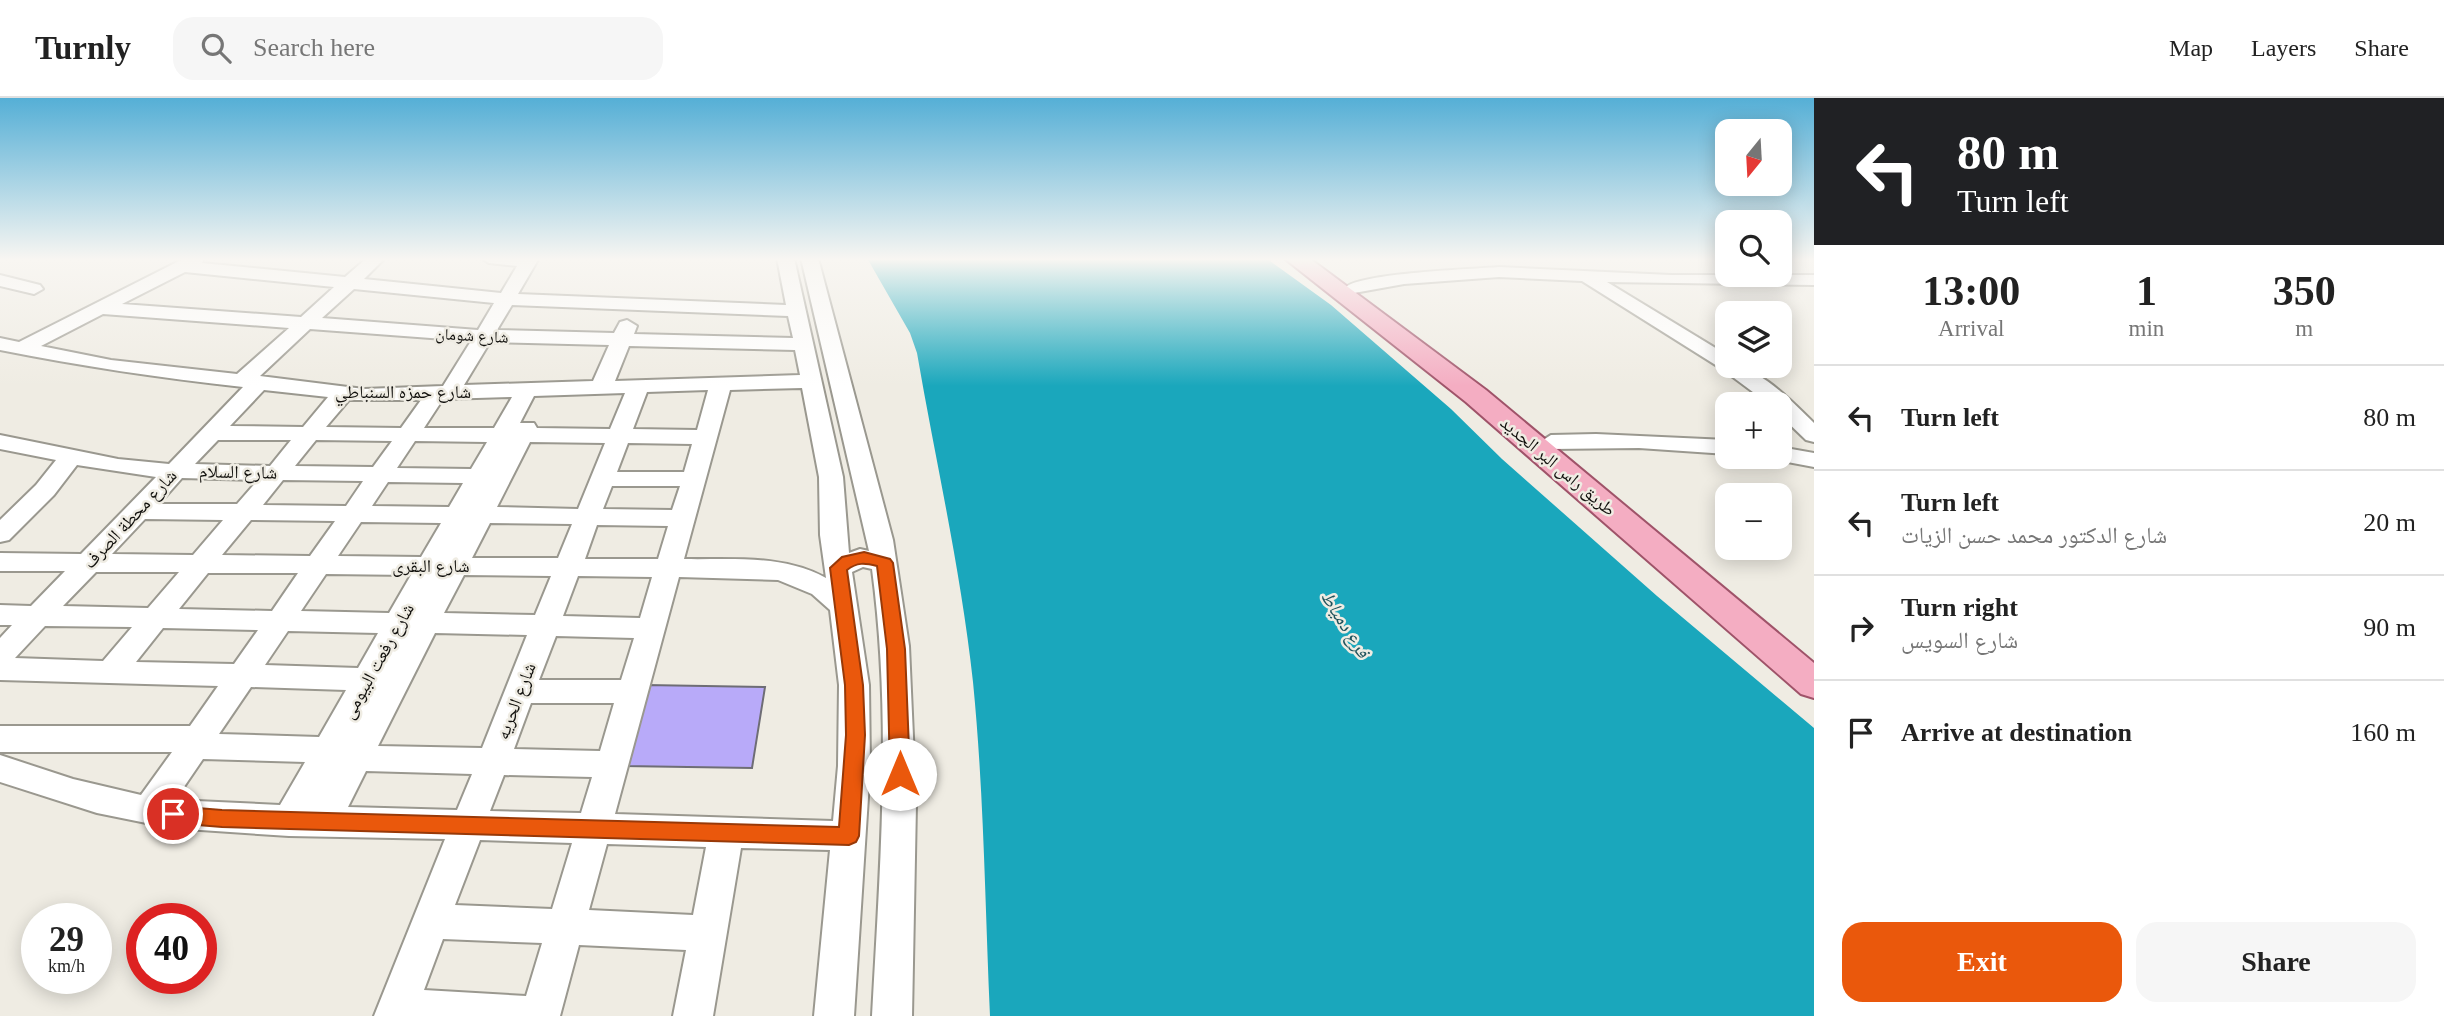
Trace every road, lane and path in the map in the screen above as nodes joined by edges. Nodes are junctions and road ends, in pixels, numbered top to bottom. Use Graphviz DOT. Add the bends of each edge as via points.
graph roads {
  1 [pos="115,301"];
  2 [pos="330,301"];
  3 [pos="505,301"];
  4 [pos="546,301"];
  5 [pos="793,301"];
  6 [pos="820,301"];
  7 [pos="1351,301"];
  8 [pos="1370,301"];
  9 [pos="1624,301"];
  10 [pos="636,305"];
  11 [pos="101,308"];
  12 [pos="795,311"];
  13 [pos="305,323"];
  14 [pos="483,336"];
  15 [pos="621,340"];
  16 [pos="801,344"];
  17 [pos="10,347"];
  18 [pos="1715,357"];
  19 [pos="1746,378"];
  20 [pos="252,380"];
  21 [pos="809,380"];
  22 [pos="721,384"];
  23 [pos="638,387"];
  24 [pos="601,388"];
  25 [pos="536,390"];
  26 [pos="342,394"];
  27 [pos="442,394"];
  28 [pos="211,433"];
  29 [pos="309,434"];
  30 [pos="408,435"];
  31 [pos="512,435"];
  32 [pos="1814,435"];
  33 [pos="618,436"];
  34 [pos="706,437"];
  35 [pos="0,442"];
  36 [pos="1551,442"];
  37 [pos="1715,446"];
  38 [pos="1792,456"];
  39 [pos="71,457"];
  40 [pos="1814,460"];
  41 [pos="175,471"];
  42 [pos="276,473"];
  43 [pos="380,475"];
  44 [pos="480,476"];
  45 [pos="602,479"];
  46 [pos="694,479"];
  47 [pos="137,511"];
  48 [pos="243,513"];
  49 [pos="354,514"];
  50 [pos="875,514"];
  51 [pos="469,515"];
  52 [pos="587,517"];
  53 [pos="682,518"];
  54 [pos="832,522"];
  55 [pos="3,528"];
  56 [pos="0,562"];
  57 [pos="885,563"];
  58 [pos="88,564"];
  59 [pos="200,565"];
  60 [pos="318,565"];
  61 [pos="442,566"];
  62 [pos="568,567"];
  63 [pos="668,568"];
  64 [pos="838,568"];
  65 [pos="846,613"];
  66 [pos="0,615"];
  67 [pos="38,616"];
  68 [pos="156,618"];
  69 [pos="280,621"];
  70 [pos="412,623"];
  71 [pos="545,626"];
  72 [pos="651,628"];
  73 [pos="0,656"];
  74 [pos="1814,663"];
  75 [pos="0,669"];
  76 [pos="111,672"];
  77 [pos="243,675"];
  78 [pos="368,679"];
  79 [pos="1814,684"];
  80 [pos="520,691"];
  81 [pos="633,692"];
  82 [pos="0,739"];
  83 [pos="197,743"];
  84 [pos="342,754"];
  85 [pos="492,761"];
  86 [pos="612,764"];
  87 [pos="0,768"];
  88 [pos="149,811"];
  89 [pos="289,821"];
  90 [pos="323,822"];
  91 [pos="467,825"];
  92 [pos="594,829"];
  93 [pos="726,832"];
  94 [pos="849,836"];
  95 [pos="430,921"];
  96 [pos="566,927"];
  97 [pos="708,933"];
  98 [pos="395,1012"];
  99 [pos="530,1016"];
  100 [pos="540,1016"];
  101 [pos="693,1016"];
  102 [pos="834,1016"];
  103 [pos="892,1016"];
  1 -- 11 [label="street"];
  2 -- 13 [label="street, شارع محطة الصرف"];
  3 -- 14 [label="street"];
  4 -- 10 [label="street"];
  5 -- 12 [label="street"];
  6 -- 50 [label="street"];
  7 -- 79 [label="main road, طريق راس البر الجديد" via="1465,388"];
  8 -- 36 [label="main road, طريق راس البر الجديد"];
  9 -- 18 [label="street"];
  10 -- 12 [label="street"];
  10 -- 15 [label="street"];
  11 -- 13 [label="street, شارع شومان"];
  11 -- 17 [label="street"];
  12 -- 16 [label="street"];
  13 -- 14 [label="street, شارع شومان"];
  13 -- 20 [label="street, شارع محطة الصرف"];
  14 -- 15 [label="street, شارع شومان"];
  14 -- 27 [label="street"];
  15 -- 16 [label="street, شارع شومان"];
  15 -- 24 [label="street"];
  16 -- 21 [label="street"];
  17 -- 20 [label="street, شارع حمزه السنباطي" via="111,366"];
  19 -- 32 [label="street"];
  20 -- 26 [label="street, شارع حمزه السنباطي"];
  20 -- 28 [label="street, شارع محطة الصرف"];
  21 -- 22 [label="street, شارع حمزه السنباطي"];
  21 -- 54 [label="street" via="830,471"];
  22 -- 23 [label="street, شارع حمزه السنباطي"];
  22 -- 34 [label="street"];
  23 -- 24 [label="street, شارع حمزه السنباطي"];
  23 -- 33 [label="street, شارع الحريه"];
  24 -- 25 [label="street, شارع حمزه السنباطي"];
  25 -- 27 [label="street, شارع حمزه السنباطي"];
  25 -- 31 [label="street, شارع رفعت البيومى"];
  26 -- 27 [label="street, شارع حمزه السنباطي"];
  26 -- 29 [label="street"];
  27 -- 30 [label="street"];
  28 -- 29 [label="street"];
  28 -- 41 [label="street, شارع محطة الصرف"];
  29 -- 30 [label="street"];
  29 -- 42 [label="street"];
  30 -- 31 [label="street"];
  30 -- 43 [label="street"];
  31 -- 33 [label="street"];
  31 -- 44 [label="street, شارع رفعت البيومى"];
  31 -- 51 [label="street, شارع رفعت البيومى"];
  33 -- 34 [label="street"];
  33 -- 45 [label="street, شارع الحريه"];
  34 -- 46 [label="street"];
  35 -- 39 [label="street, شارع السلام"];
  36 -- 37 [label="street" via="1662,440"];
  36 -- 74 [label="main road, طريق راس البر الجديد"];
  38 -- 40 [label="street"];
  39 -- 41 [label="street, شارع السلام"];
  39 -- 55 [label="street" via="45,491"];
  41 -- 42 [label="street, شارع السلام"];
  41 -- 47 [label="street, شارع محطة الصرف"];
  42 -- 43 [label="street, شارع السلام"];
  42 -- 48 [label="street"];
  43 -- 44 [label="street, شارع السلام"];
  43 -- 49 [label="street"];
  44 -- 51 [label="street, شارع رفعت البيومى"];
  45 -- 46 [label="street"];
  45 -- 52 [label="street, شارع الحريه"];
  46 -- 53 [label="street"];
  47 -- 48 [label="street"];
  47 -- 58 [label="street, شارع محطة الصرف"];
  48 -- 49 [label="street"];
  48 -- 59 [label="street"];
  49 -- 51 [label="street"];
  49 -- 60 [label="street"];
  50 -- 54 [label="street" via="856,524"];
  50 -- 57 [label="street"];
  51 -- 52 [label="street"];
  51 -- 61 [label="street, شارع رفعت البيومى"];
  52 -- 53 [label="street"];
  52 -- 62 [label="street, شارع الحريه"];
  53 -- 63 [label="street"];
  54 -- 64 [label="street"];
  56 -- 58 [label="street, شارع البقرى"];
  57 -- 64 [label="street" via="860,558"];
  57 -- 103 [label="street" via="896,649 900,741"];
  58 -- 59 [label="street, شارع البقرى"];
  58 -- 67 [label="street, شارع محطة الصرف"];
  59 -- 60 [label="street, شارع البقرى"];
  59 -- 68 [label="street"];
  60 -- 61 [label="street, شارع البقرى"];
  60 -- 69 [label="street"];
  61 -- 62 [label="street, شارع البقرى"];
  61 -- 70 [label="street, شارع رفعت البيومى"];
  62 -- 63 [label="street, شارع البقرى"];
  62 -- 71 [label="street, شارع الحريه"];
  63 -- 65 [label="street, شارع البقرى" via="785,572 819,585"];
  63 -- 72 [label="street"];
  64 -- 65 [label="street"];
  65 -- 94 [label="street" via="855,735"];
  66 -- 67 [label="street"];
  67 -- 68 [label="street"];
  67 -- 73 [label="street, شارع محطة الصرف"];
  68 -- 69 [label="street"];
  68 -- 76 [label="street"];
  69 -- 70 [label="street"];
  69 -- 77 [label="street"];
  70 -- 71 [label="street"];
  70 -- 78 [label="street, شارع رفعت البيومى"];
  70 -- 84 [label="street, شارع رفعت البيومى"];
  71 -- 72 [label="street"];
  71 -- 80 [label="street, شارع الحريه"];
  72 -- 81 [label="street"];
  75 -- 76 [label="street"];
  76 -- 77 [label="street"];
  77 -- 78 [label="street"];
  77 -- 83 [label="street"];
  78 -- 84 [label="street, شارع رفعت البيومى"];
  80 -- 81 [label="street"];
  80 -- 85 [label="street, شارع الحريه"];
  81 -- 86 [label="street"];
  82 -- 83 [label="street"];
  83 -- 84 [label="street"];
  83 -- 88 [label="street"];
  84 -- 85 [label="street"];
  84 -- 89 [label="street, شارع رفعت البيومى"];
  84 -- 90 [label="street, شارع رفعت البيومى"];
  85 -- 86 [label="street"];
  85 -- 91 [label="street, شارع الحريه"];
  86 -- 92 [label="street"];
  87 -- 88 [label="street" via="70,794"];
  88 -- 89 [label="street"];
  89 -- 90 [label="street"];
  90 -- 91 [label="street"];
  91 -- 92 [label="street"];
  91 -- 95 [label="street, شارع الحريه"];
  92 -- 93 [label="street"];
  92 -- 96 [label="street"];
  93 -- 94 [label="street"];
  93 -- 97 [label="street"];
  94 -- 102 [label="street"];
  95 -- 96 [label="street"];
  95 -- 98 [label="street, شارع الحريه"];
  96 -- 97 [label="street"];
  96 -- 100 [label="street"];
  97 -- 101 [label="street"];
  98 -- 99 [label="street"];
}
